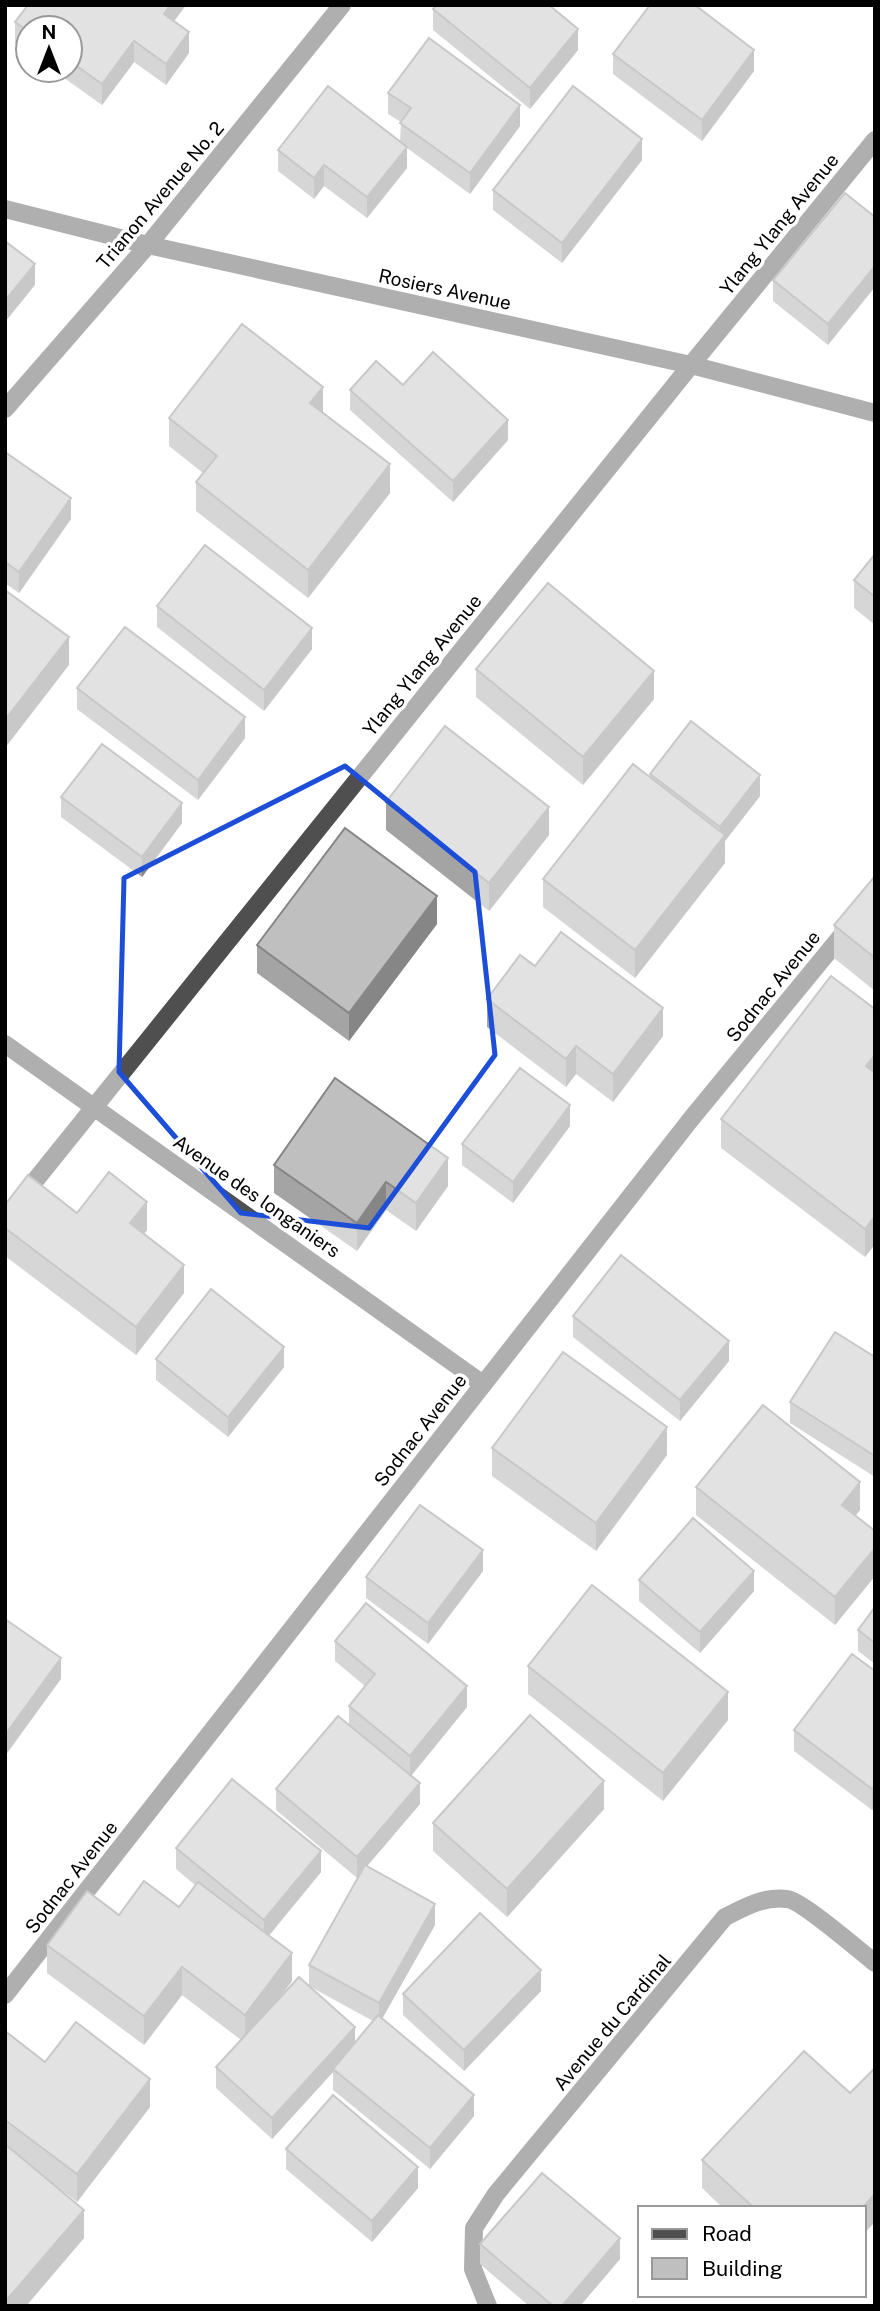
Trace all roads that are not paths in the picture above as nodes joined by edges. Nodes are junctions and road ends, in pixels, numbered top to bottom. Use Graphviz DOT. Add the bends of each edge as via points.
graph roads {
  1 [pos="342,5"];
  2 [pos="875,140"];
  3 [pos="5,209"];
  4 [pos="148,245"];
  5 [pos="691,365"];
  6 [pos="5,409"];
  7 [pos="875,413"];
  8 [pos="875,895"];
  9 [pos="5,1044"];
  10 [pos="94,1106"];
  11 [pos="5,1218"];
  12 [pos="483,1384"];
  13 [pos="875,1963"];
  14 [pos="5,1995"];
  15 [pos="488,2306"];
  1 -- 4 [label="street, Trianon Avenue No. 2"];
  2 -- 5 [label="street, Ylang Ylang Avenue"];
  3 -- 4 [label="street, Rosiers Avenue"];
  4 -- 5 [label="street, Rosiers Avenue"];
  4 -- 6 [label="street, Trianon Avenue No. 2"];
  5 -- 7 [label="street, Rosiers Avenue"];
  5 -- 10 [label="street, Ylang Ylang Avenue"];
  8 -- 12 [label="street, Sodnac Avenue"];
  9 -- 10 [label="street, Avenue des longaniers"];
  10 -- 11 [label="street, Ylang Ylang Avenue"];
  10 -- 12 [label="street, Avenue des longaniers"];
  12 -- 14 [label="street, Sodnac Avenue"];
  13 -- 15 [label="street, Avenue du Cardinal" via="789,1898 756,1901 725,1917 496,2194 474,2228 473,2269"];
}
